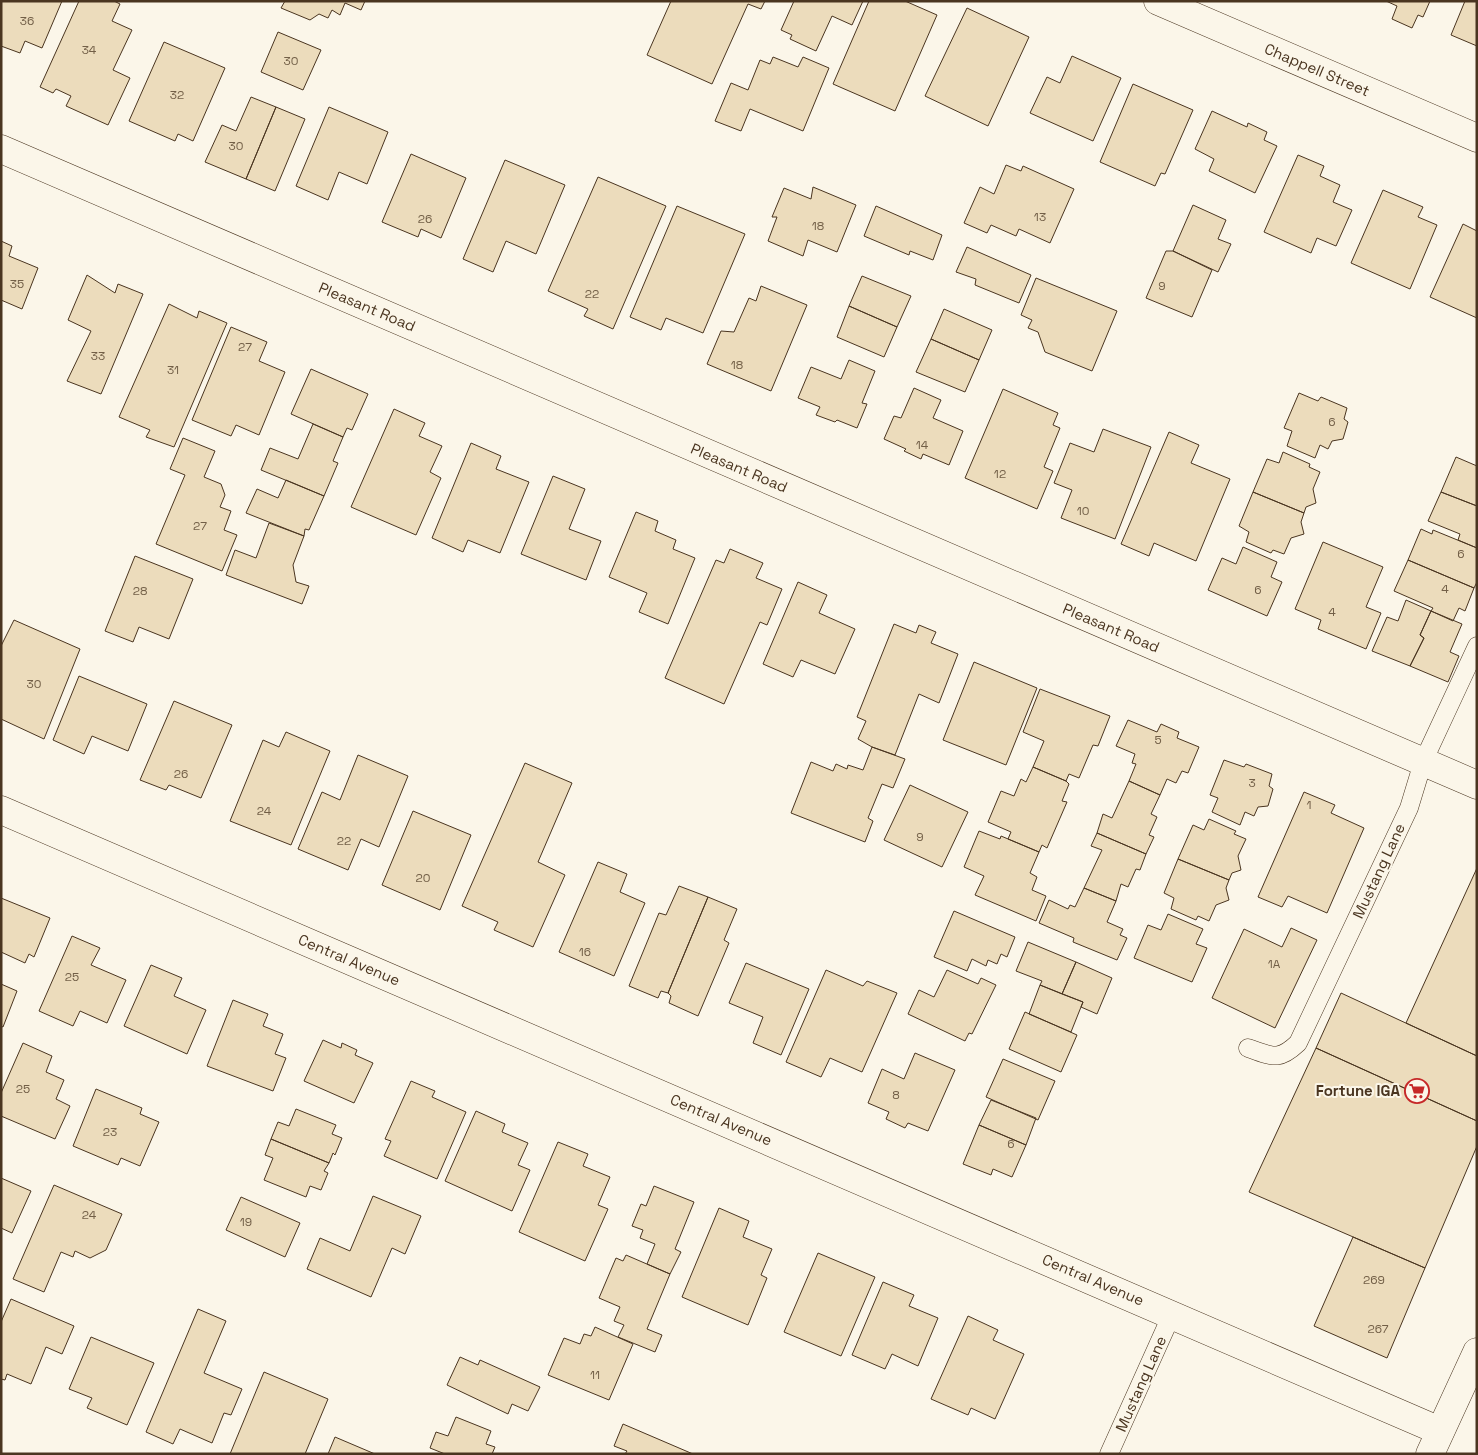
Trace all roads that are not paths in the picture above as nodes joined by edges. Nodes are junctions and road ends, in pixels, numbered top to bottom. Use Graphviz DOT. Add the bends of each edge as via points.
graph roads {
  1 [pos="1158,1"];
  2 [pos="1477,138"];
  3 [pos="1,150"];
  4 [pos="1477,646"];
  5 [pos="1423,762"];
  6 [pos="1477,785"];
  7 [pos="1,810"];
  8 [pos="1248,1048"];
  9 [pos="1172,1314"];
  10 [pos="1477,1352"];
  11 [pos="1435,1442"];
  12 [pos="1109,1454"];
  1 -- 2 [label="street, Chappell Street"];
  3 -- 5 [label="street, Pleasant Road"];
  4 -- 5 [label="lane, Mustang Lane"];
  5 -- 6 [label="street, Pleasant Road"];
  5 -- 8 [label="lane, Mustang Lane" via="1409,808 1298,1043 1282,1056"];
  7 -- 9 [label="street, Central Avenue"];
  9 -- 11 [label="street, Central Avenue"];
  9 -- 12 [label="lane, Mustang Lane"];
  10 -- 11 [label="street"];
}
